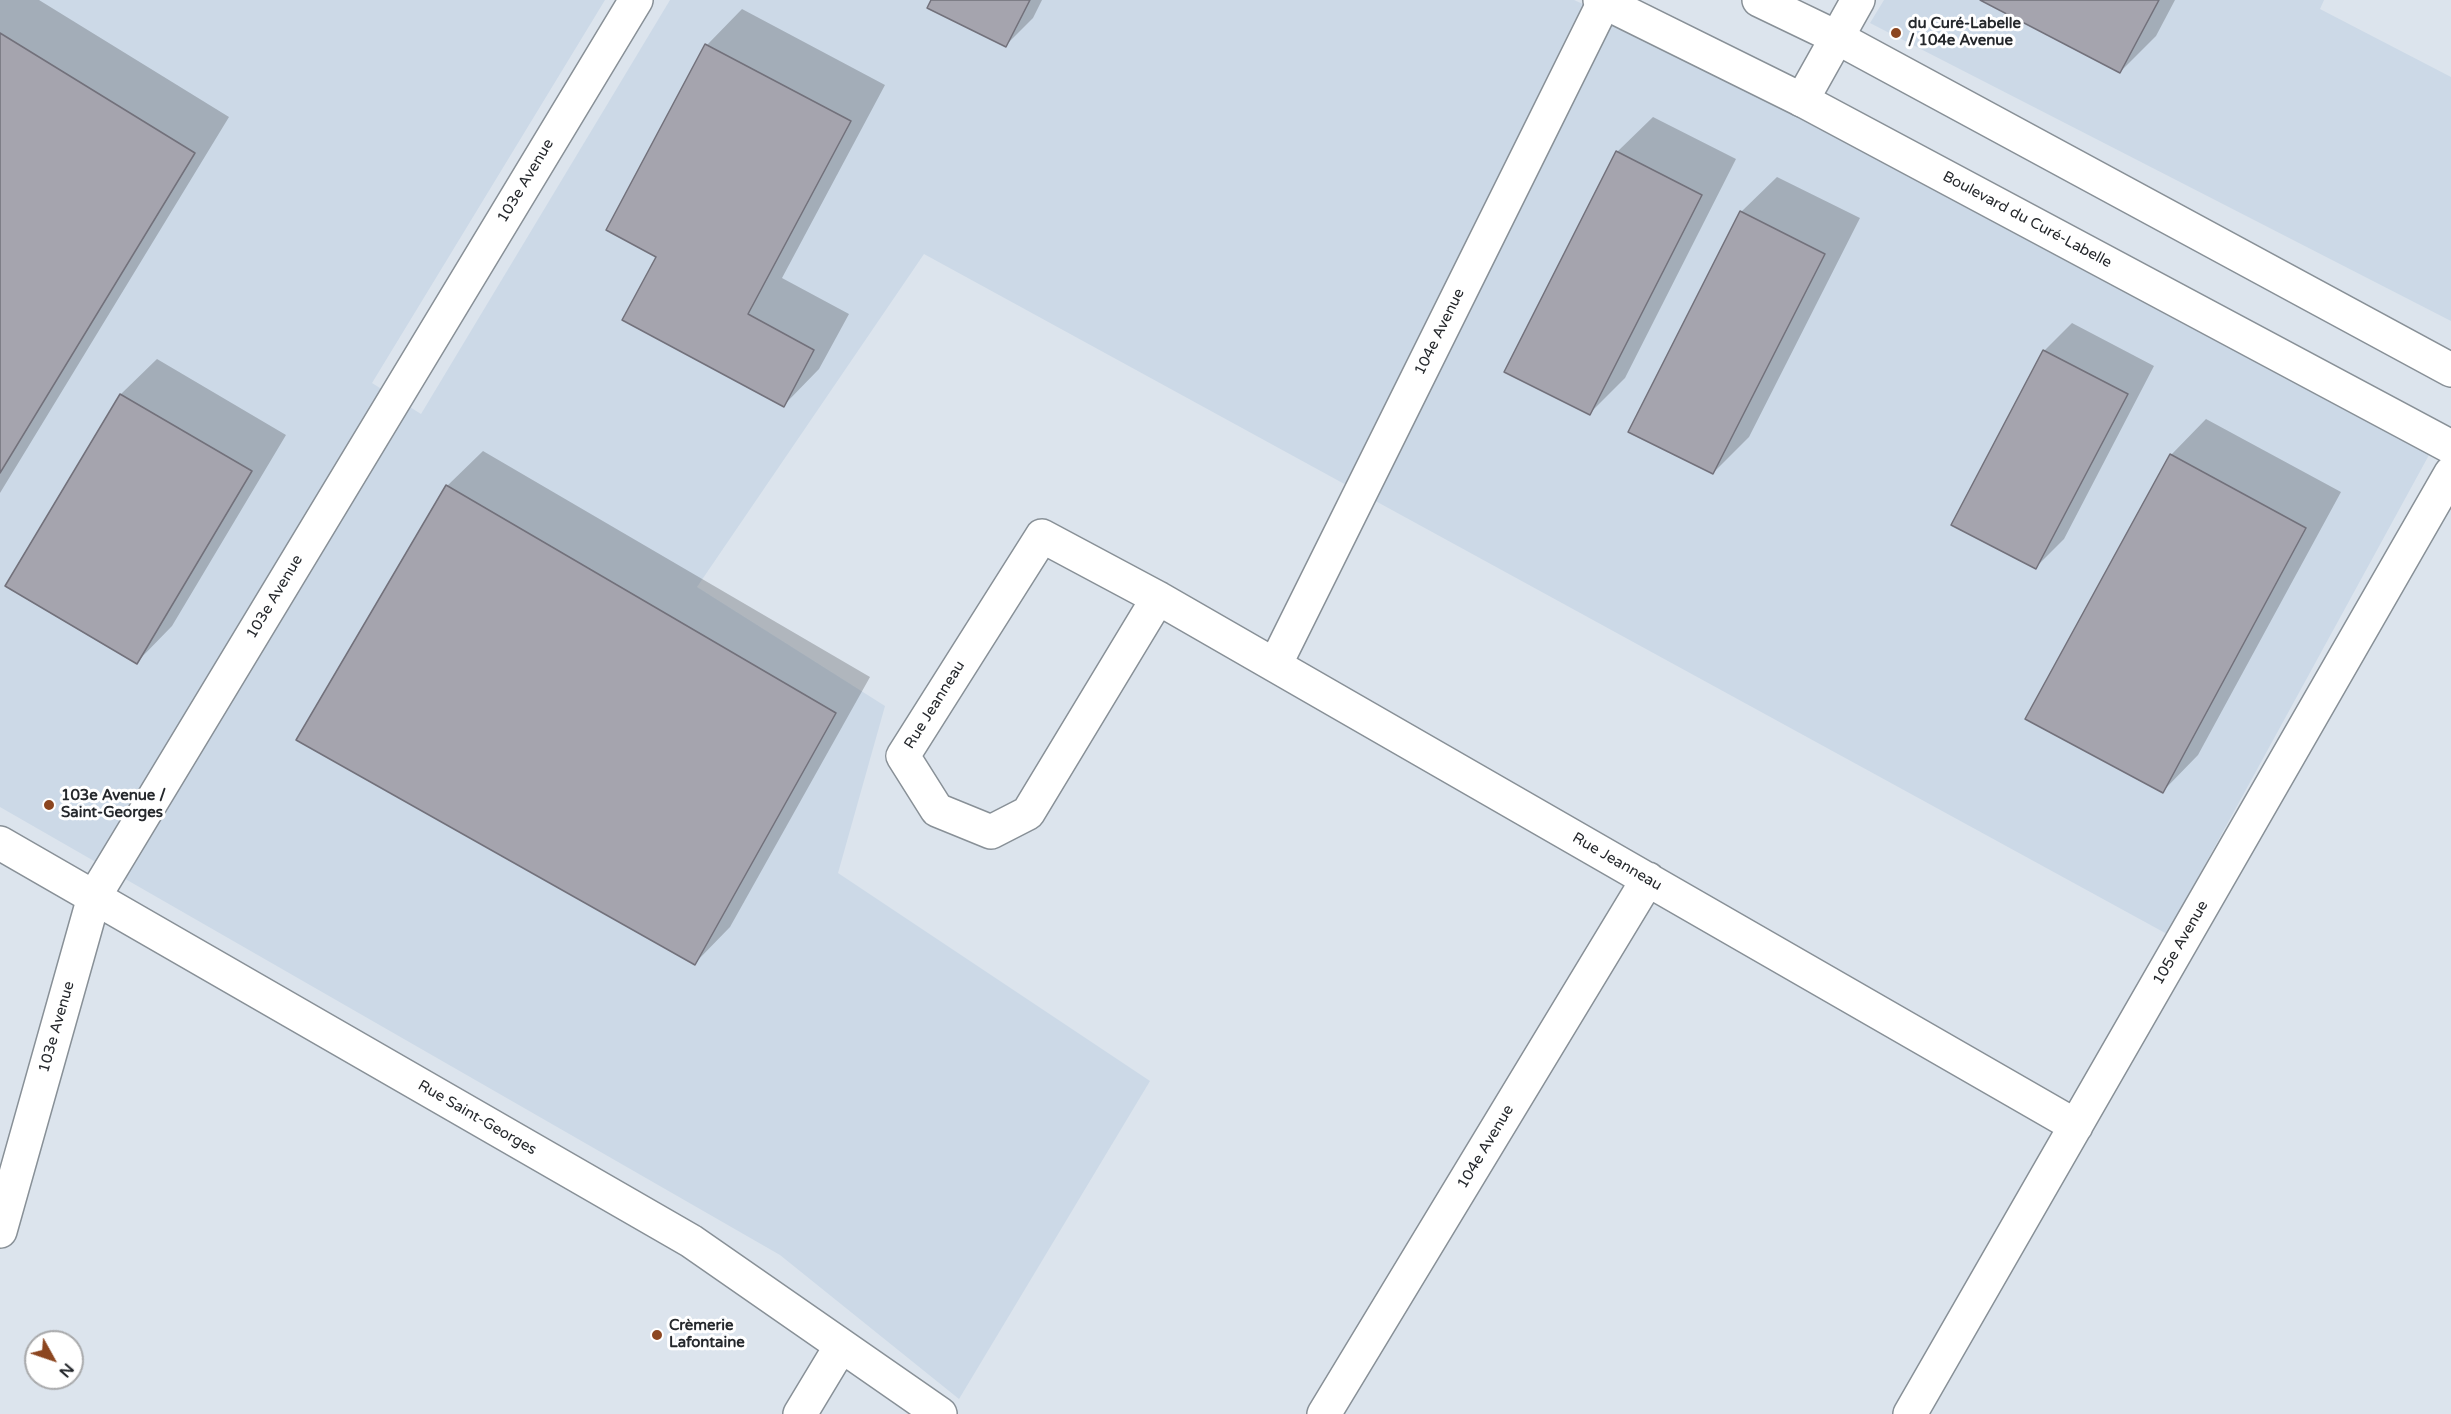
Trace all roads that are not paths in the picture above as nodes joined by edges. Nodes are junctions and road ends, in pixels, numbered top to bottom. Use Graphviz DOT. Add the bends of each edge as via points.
graph roads {
  1 [pos="636,0"];
  2 [pos="1759,0"];
  3 [pos="1858,0"];
  4 [pos="1603,1"];
  5 [pos="1836,37"];
  6 [pos="1802,100"];
  7 [pos="2451,370"];
  8 [pos="2451,447"];
  9 [pos="2451,473"];
  10 [pos="1158,598"];
  11 [pos="1275,665"];
  12 [pos="0,843"];
  13 [pos="1648,879"];
  14 [pos="94,897"];
  15 [pos="2076,1125"];
  16 [pos="0,1231"];
  17 [pos="841,1346"];
  18 [pos="800,1414"];
  19 [pos="940,1414"];
  20 [pos="1323,1414"];
  21 [pos="1910,1414"];
  1 -- 14 [label="street, 103e Avenue"];
  2 -- 5 [label="street"];
  3 -- 5 [label="street"];
  4 -- 6 [label="street, Boulevard du Curé-Labelle"];
  4 -- 11 [label="street, 104e Avenue"];
  5 -- 6 [label="street"];
  5 -- 7 [label="street"];
  6 -- 8 [label="street, Boulevard du Curé-Labelle"];
  9 -- 15 [label="street, 105e Avenue"];
  10 -- 10 [label="street, Rue Jeanneau" via="1042,536 903,756 937,810 991,832 1029,813"];
  10 -- 11 [label="street, Rue Jeanneau"];
  11 -- 13 [label="street, Rue Jeanneau"];
  12 -- 14 [label="street, Rue Saint-Georges"];
  13 -- 15 [label="street, Rue Jeanneau"];
  13 -- 20 [label="street, 104e Avenue"];
  14 -- 16 [label="street, 103e Avenue"];
  14 -- 17 [label="street, Rue Saint-Georges" via="691,1241"];
  15 -- 21 [label="street, 105e Avenue"];
  17 -- 18 [label="street"];
  17 -- 19 [label="street, Rue Saint-Georges"];
}
